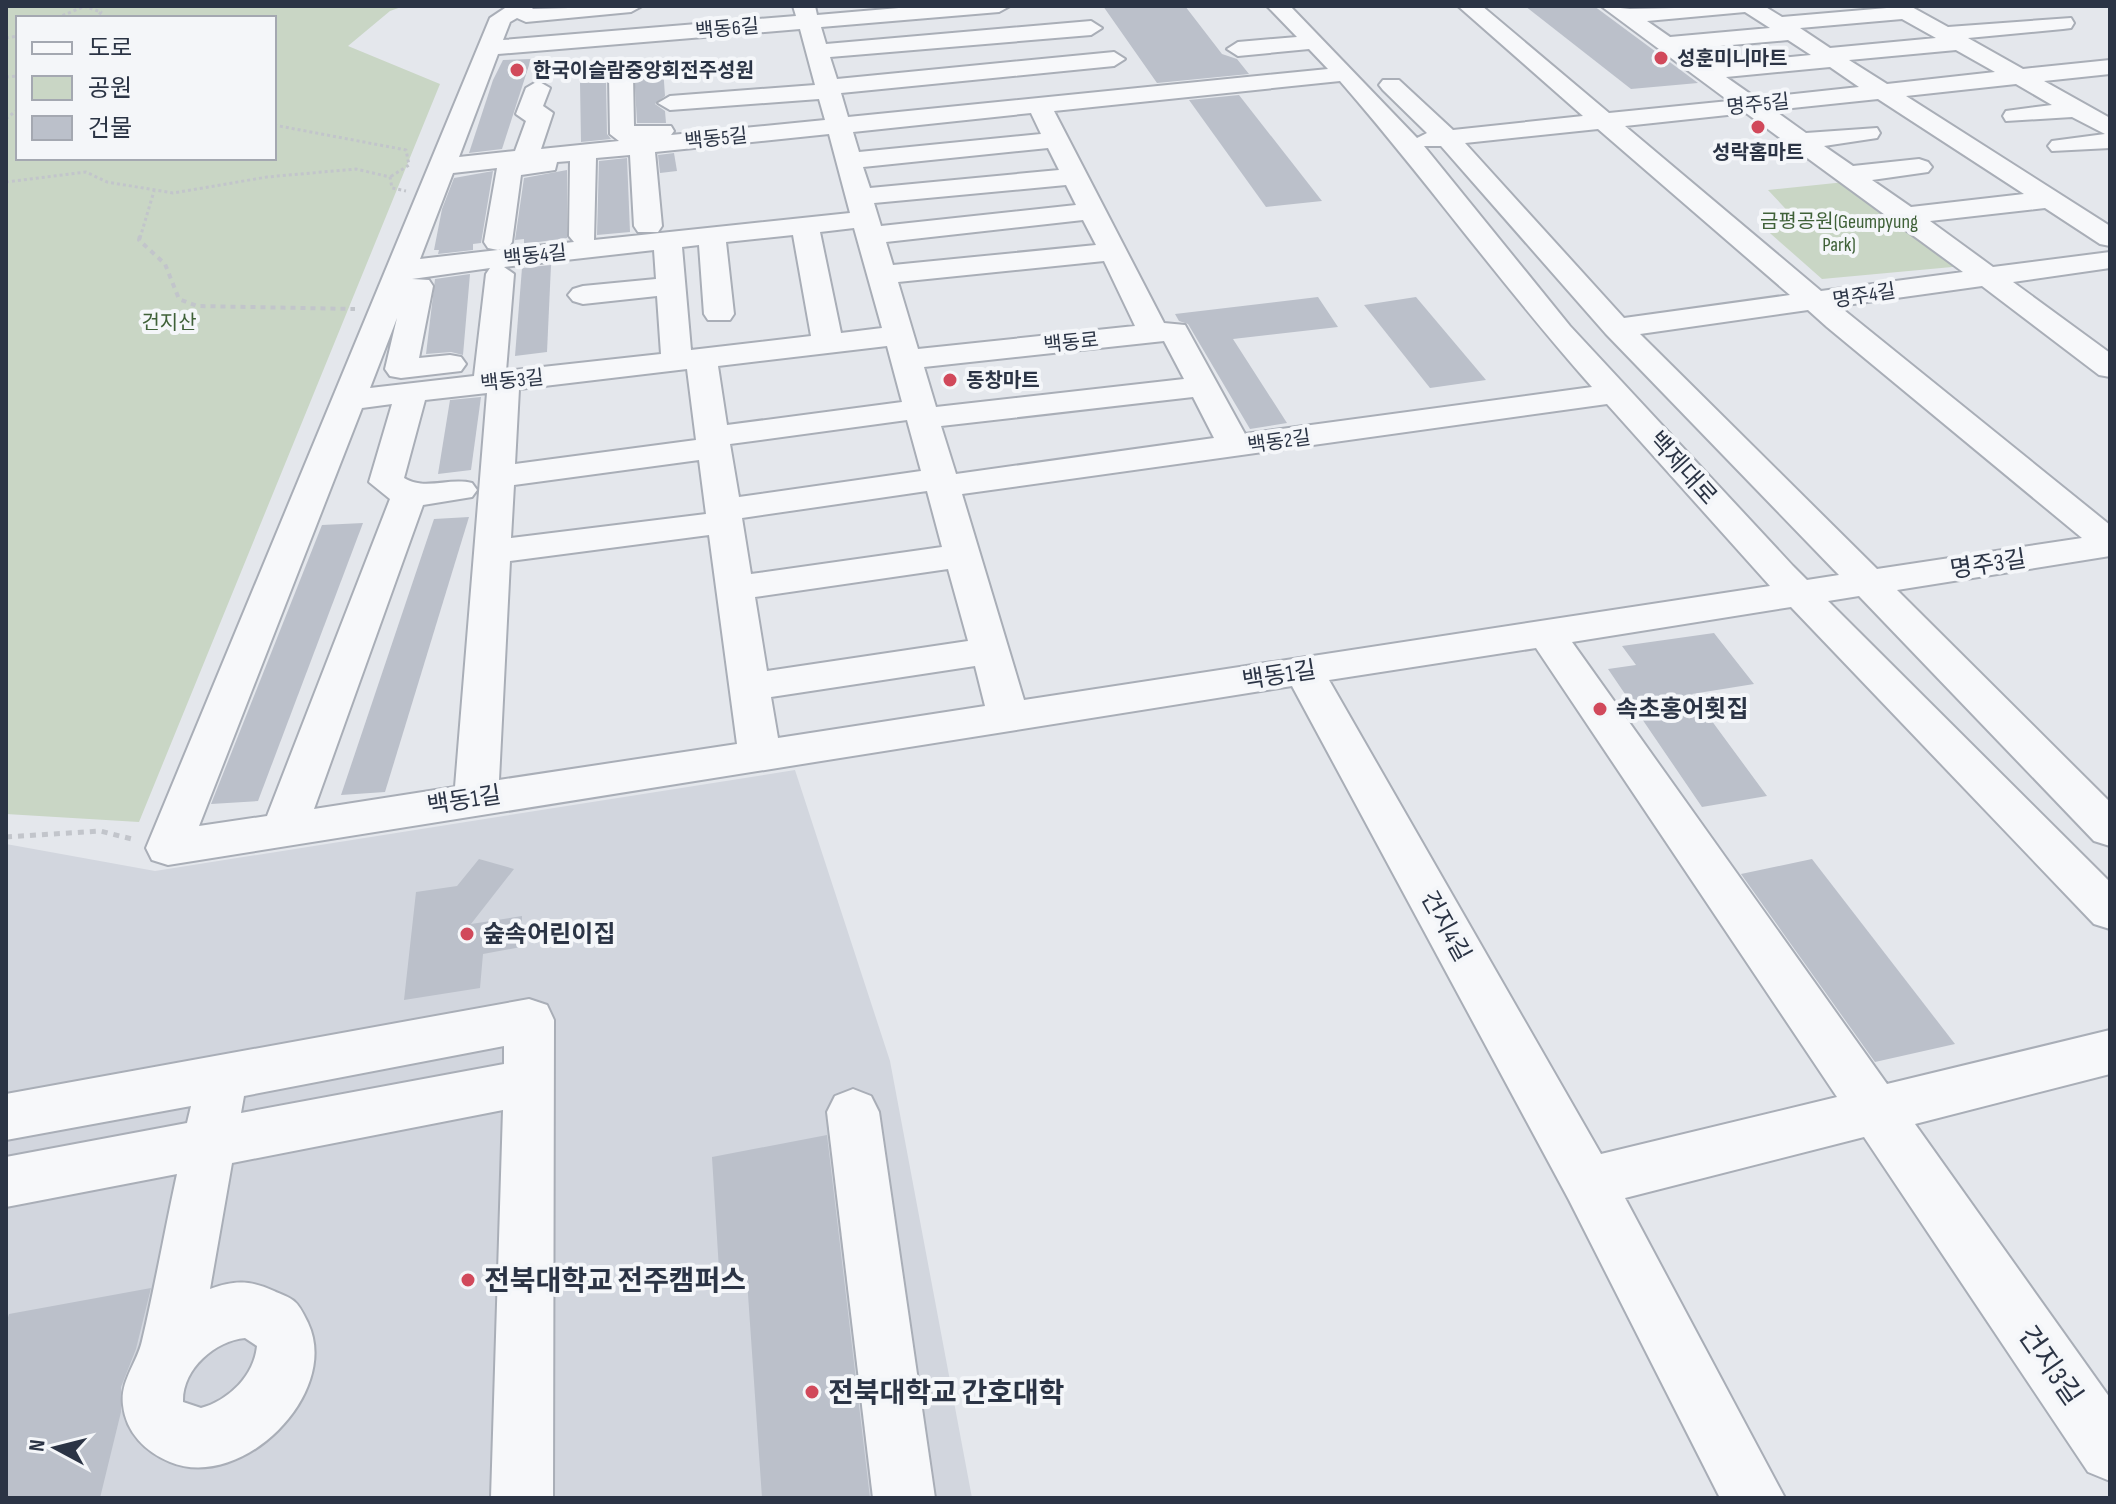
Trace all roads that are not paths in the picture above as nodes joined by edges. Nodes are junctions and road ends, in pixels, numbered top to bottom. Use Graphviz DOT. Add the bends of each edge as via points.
graph roads {
  1 [pos="631,6"];
  2 [pos="999,6"];
  3 [pos="1075,6"];
  4 [pos="1278,6"];
  5 [pos="1469,6"];
  6 [pos="1748,6"];
  7 [pos="2031,6"];
  8 [pos="1901,9"];
  9 [pos="934,11"];
  10 [pos="1619,11"];
  11 [pos="1311,16"];
  12 [pos="505,24"];
  13 [pos="1091,28"];
  14 [pos="1785,28"];
  15 [pos="2072,30"];
  16 [pos="664,33"];
  17 [pos="632,36"];
  18 [pos="807,36"];
  19 [pos="1952,38"];
  20 [pos="2035,42"];
  21 [pos="1664,44"];
  22 [pos="1238,49"];
  23 [pos="958,57"];
  24 [pos="1831,58"];
  25 [pos="1114,59"];
  26 [pos="2110,67"];
  27 [pos="1703,72"];
  28 [pos="1346,74"];
  29 [pos="621,76"];
  30 [pos="2020,77"];
  31 [pos="538,88"];
  32 [pos="828,89"];
  33 [pos="1883,91"];
  34 [pos="1142,96"];
  35 [pos="670,103"];
  36 [pos="1749,105"];
  37 [pos="1039,106"];
  38 [pos="2076,109"];
  39 [pos="986,110"];
  40 [pos="2015,116"];
  41 [pos="1605,120"];
  42 [pos="839,126"];
  43 [pos="2110,128"];
  44 [pos="1868,133"];
  45 [pos="672,136"];
  46 [pos="1447,138"];
  47 [pos="1057,140"];
  48 [pos="1799,141"];
  49 [pos="2110,141"];
  50 [pos="1407,142"];
  51 [pos="642,145"];
  52 [pos="2061,146"];
  53 [pos="526,156"];
  54 [pos="583,156"];
  55 [pos="849,161"];
  56 [pos="1919,167"];
  57 [pos="442,174"];
  58 [pos="1846,175"];
  59 [pos="1075,176"];
  60 [pos="2051,199"];
  61 [pos="1093,211"];
  62 [pos="1906,216"];
  63 [pos="865,217"];
  64 [pos="805,225"];
  65 [pos="658,233"];
  66 [pos="583,236"];
  67 [pos="712,236"];
  68 [pos="2110,238"];
  69 [pos="498,242"];
  70 [pos="1113,252"];
  71 [pos="2110,260"];
  72 [pos="500,274"];
  73 [pos="882,275"];
  74 [pos="1986,275"];
  75 [pos="411,278"];
  76 [pos="671,286"];
  77 [pos="583,295"];
  78 [pos="1817,302"];
  79 [pos="719,314"];
  80 [pos="1617,328"];
  81 [pos="1154,333"];
  82 [pos="828,344"];
  83 [pos="903,348"];
  84 [pos="689,360"];
  85 [pos="2110,368"];
  86 [pos="495,374"];
  87 [pos="1204,386"];
  88 [pos="412,391"];
  89 [pos="1615,393"];
  90 [pos="348,400"];
  91 [pos="922,414"];
  92 [pos="1235,447"];
  93 [pos="715,451"];
  94 [pos="498,477"];
  95 [pos="941,482"];
  96 [pos="460,490"];
  97 [pos="409,496"];
  98 [pos="725,516"];
  99 [pos="2110,544"];
  100 [pos="493,552"];
  101 [pos="962,556"];
  102 [pos="1866,582"];
  103 [pos="735,588"];
  104 [pos="1798,592"];
  105 [pos="1546,633"];
  106 [pos="990,651"];
  107 [pos="1304,671"];
  108 [pos="749,687"];
  109 [pos="1009,717"];
  110 [pos="759,753"];
  111 [pos="476,798"];
  112 [pos="2110,829"];
  113 [pos="284,830"];
  114 [pos="2110,911"];
  115 [pos="2110,1052"];
  116 [pos="222,1078"];
  117 [pos="529,1082"];
  118 [pos="1875,1111"];
  119 [pos="853,1112"];
  120 [pos="6,1117"];
  121 [pos="211,1143"];
  122 [pos="6,1182"];
  123 [pos="1588,1182"];
  124 [pos="169,1352"];
  125 [pos="2110,1450"];
  126 [pos="522,1498"];
  127 [pos="904,1498"];
  128 [pos="1754,1498"];
  1 -- 12 [label="street"];
  1 -- 17 [label="street"];
  2 -- 9 [label="street, 백동6길"];
  3 -- 13 [label="street"];
  4 -- 11 [label="street, 백제대로"];
  5 -- 41 [label="street"];
  6 -- 10 [label="street"];
  6 -- 14 [label="street"];
  7 -- 15 [label="street"];
  8 -- 14 [label="street"];
  8 -- 19 [label="street"];
  9 -- 18 [label="street, 백동6길"];
  9 -- 23 [label="street"];
  10 -- 21 [label="street"];
  11 -- 22 [label="street"];
  11 -- 28 [label="street, 백제대로"];
  11 -- 46 [label="street, 백제대로"];
  12 -- 17 [label="street, 백동6길"];
  12 -- 57 [label="street"];
  13 -- 23 [label="street"];
  13 -- 25 [label="street"];
  14 -- 21 [label="street"];
  14 -- 24 [label="street"];
  15 -- 19 [label="street"];
  15 -- 20 [label="street"];
  16 -- 17 [label="street, 백동6길"];
  16 -- 18 [label="street, 백동6길"];
  16 -- 35 [label="street, 백동6길"];
  18 -- 23 [label="street"];
  18 -- 32 [label="street"];
  19 -- 24 [label="street"];
  19 -- 30 [label="street"];
  21 -- 27 [label="street"];
  23 -- 25 [label="street"];
  23 -- 32 [label="street"];
  23 -- 39 [label="street"];
  24 -- 27 [label="street"];
  24 -- 33 [label="street"];
  25 -- 34 [label="street"];
  26 -- 30 [label="street, 명주5길"];
  27 -- 36 [label="street"];
  28 -- 34 [label="street, 백동5길"];
  28 -- 50 [label="street, 백제대로"];
  29 -- 45 [label="street" via="622,134"];
  30 -- 33 [label="street, 명주5길"];
  30 -- 38 [label="street"];
  31 -- 53 [label="street" via="528,114 541,113"];
  32 -- 35 [label="street"];
  32 -- 42 [label="street"];
  33 -- 36 [label="street, 명주5길"];
  33 -- 60 [label="street"];
  34 -- 37 [label="street, 백동5길"];
  35 -- 45 [label="street, 백동6길"];
  36 -- 41 [label="street, 명주5길"];
  36 -- 48 [label="street"];
  37 -- 39 [label="street, 백동5길"];
  37 -- 47 [label="street"];
  38 -- 40 [label="street"];
  38 -- 43 [label="street"];
  39 -- 42 [label="street, 백동5길"];
  41 -- 46 [label="street, 명주5길"];
  41 -- 78 [label="street"];
  42 -- 45 [label="street, 백동5길"];
  42 -- 55 [label="street"];
  44 -- 48 [label="street"];
  45 -- 51 [label="street, 백동5길"];
  46 -- 50 [label="street, 명주5길"];
  46 -- 80 [label="street, 백제대로"];
  47 -- 55 [label="street"];
  47 -- 59 [label="street"];
  48 -- 58 [label="street"];
  49 -- 52 [label="street"];
  50 -- 89 [label="street, 백제대로" via="1559,332"];
  51 -- 54 [label="street, 백동5길"];
  51 -- 65 [label="street"];
  53 -- 54 [label="street, 백동5길"];
  53 -- 57 [label="street, 백동5길"];
  54 -- 66 [label="street"];
  54 -- 69 [label="street" via="509,169"];
  55 -- 63 [label="street"];
  56 -- 58 [label="street"];
  57 -- 75 [label="street"];
  58 -- 62 [label="street"];
  59 -- 61 [label="street"];
  59 -- 63 [label="street"];
  60 -- 62 [label="street"];
  60 -- 68 [label="street"];
  61 -- 63 [label="street"];
  61 -- 70 [label="street"];
  62 -- 74 [label="street"];
  63 -- 64 [label="street, 백동4길"];
  63 -- 73 [label="street"];
  64 -- 67 [label="street, 백동4길"];
  64 -- 82 [label="street"];
  65 -- 67 [label="street, 백동4길"];
  65 -- 75 [label="street, 백동4길"];
  65 -- 76 [label="street"];
  67 -- 79 [label="street"];
  70 -- 73 [label="street"];
  70 -- 81 [label="street"];
  71 -- 74 [label="street, 명주4길"];
  72 -- 86 [label="street"];
  73 -- 83 [label="street"];
  74 -- 78 [label="street, 명주4길"];
  74 -- 85 [label="street"];
  75 -- 86 [label="street" via="401,369"];
  75 -- 90 [label="street" via="384,308"];
  76 -- 77 [label="street"];
  76 -- 84 [label="street"];
  78 -- 80 [label="street, 명주4길"];
  78 -- 99 [label="street"];
  80 -- 102 [label="street, 백제대로"];
  81 -- 83 [label="street, 백동로"];
  81 -- 87 [label="street" via="1174,331"];
  82 -- 83 [label="street, 백동3길"];
  82 -- 84 [label="street, 백동3길"];
  83 -- 91 [label="street"];
  84 -- 86 [label="street, 백동3길"];
  84 -- 93 [label="street"];
  86 -- 88 [label="street, 백동3길"];
  86 -- 94 [label="street"];
  87 -- 91 [label="street"];
  87 -- 92 [label="street"];
  88 -- 90 [label="street, 백동3길"];
  88 -- 97 [label="street" via="386,482"];
  89 -- 92 [label="street, 백동2길"];
  89 -- 104 [label="street, 백제대로"];
  90 -- 113 [label="street, 백동1길" via="168,848"];
  91 -- 93 [label="street"];
  91 -- 95 [label="street"];
  92 -- 95 [label="street, 백동2길"];
  93 -- 94 [label="street"];
  93 -- 98 [label="street"];
  94 -- 100 [label="street"];
  95 -- 98 [label="street"];
  95 -- 101 [label="street"];
  96 -- 97 [label="street"];
  97 -- 113 [label="street"];
  98 -- 100 [label="street"];
  98 -- 103 [label="street"];
  99 -- 102 [label="street, 명주3길"];
  100 -- 111 [label="street"];
  101 -- 103 [label="street"];
  101 -- 106 [label="street"];
  102 -- 104 [label="street, 명주3길"];
  102 -- 112 [label="street, 백제대로"];
  103 -- 108 [label="street"];
  104 -- 105 [label="street, 백동1길"];
  104 -- 114 [label="street, 백제대로"];
  105 -- 107 [label="street, 백동1길"];
  105 -- 118 [label="street"];
  106 -- 108 [label="street"];
  106 -- 109 [label="street"];
  107 -- 109 [label="street, 백동1길"];
  107 -- 123 [label="street, 건지4길"];
  108 -- 110 [label="street"];
  109 -- 110 [label="street, 백동1길"];
  110 -- 111 [label="street, 백동1길"];
  111 -- 113 [label="street, 백동1길"];
  115 -- 118 [label="street"];
  116 -- 117 [label="street" via="529,1020"];
  116 -- 120 [label="street"];
  116 -- 121 [label="street"];
  117 -- 121 [label="street"];
  117 -- 126 [label="street"];
  118 -- 123 [label="street"];
  118 -- 125 [label="street, 건지3길"];
  119 -- 127 [label="street"];
  121 -- 122 [label="street"];
  121 -- 124 [label="street"];
  123 -- 128 [label="street, 건지4길"];
}
